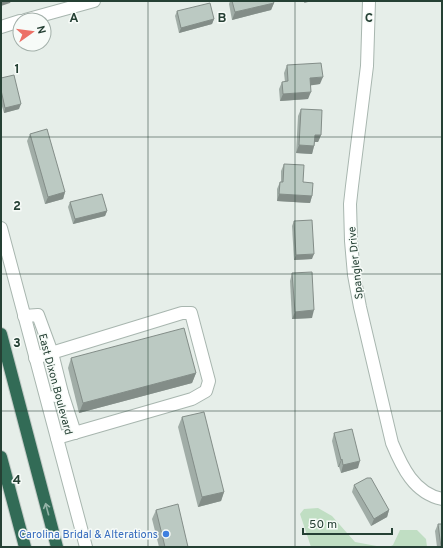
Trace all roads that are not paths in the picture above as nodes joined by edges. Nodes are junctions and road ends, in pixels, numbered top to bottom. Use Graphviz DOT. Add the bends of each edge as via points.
graph roads {
  1 [pos="94,1"];
  2 [pos="369,1"];
  3 [pos="52,13"];
  4 [pos="12,24"];
  5 [pos="1,27"];
  6 [pos="1,228"];
  7 [pos="24,316"];
  8 [pos="1,334"];
  9 [pos="52,353"];
  10 [pos="35,358"];
  11 [pos="1,359"];
  12 [pos="12,377"];
  13 [pos="62,393"];
  14 [pos="46,398"];
  15 [pos="75,433"];
  16 [pos="57,438"];
  17 [pos="1,457"];
  18 [pos="442,499"];
  19 [pos="25,547"];
  20 [pos="56,547"];
  21 [pos="86,547"];
  1 -- 3 [label="street"];
  2 -- 18 [label="street, Spangler Drive" via="367,66 350,204 354,275 392,443 412,480 431,496"];
  4 -- 5 [label="street"];
  6 -- 7 [label="street, East Dixon Boulevard"];
  7 -- 9 [label="street" via="38,315"];
  7 -- 10 [label="street, East Dixon Boulevard"];
  8 -- 12 [label="highway"];
  9 -- 10 [label="street"];
  9 -- 13 [label="street"];
  9 -- 15 [label="street" via="182,313 191,313 209,382 206,391 192,399"];
  10 -- 14 [label="street, East Dixon Boulevard"];
  11 -- 12 [label="highway"];
  20 -- 12 [label="highway, one-way"];
  13 -- 14 [label="street"];
  13 -- 15 [label="street"];
  14 -- 16 [label="street, East Dixon Boulevard"];
  15 -- 16 [label="street"];
  16 -- 21 [label="street, East Dixon Boulevard"];
  17 -- 19 [label="highway"];
}
